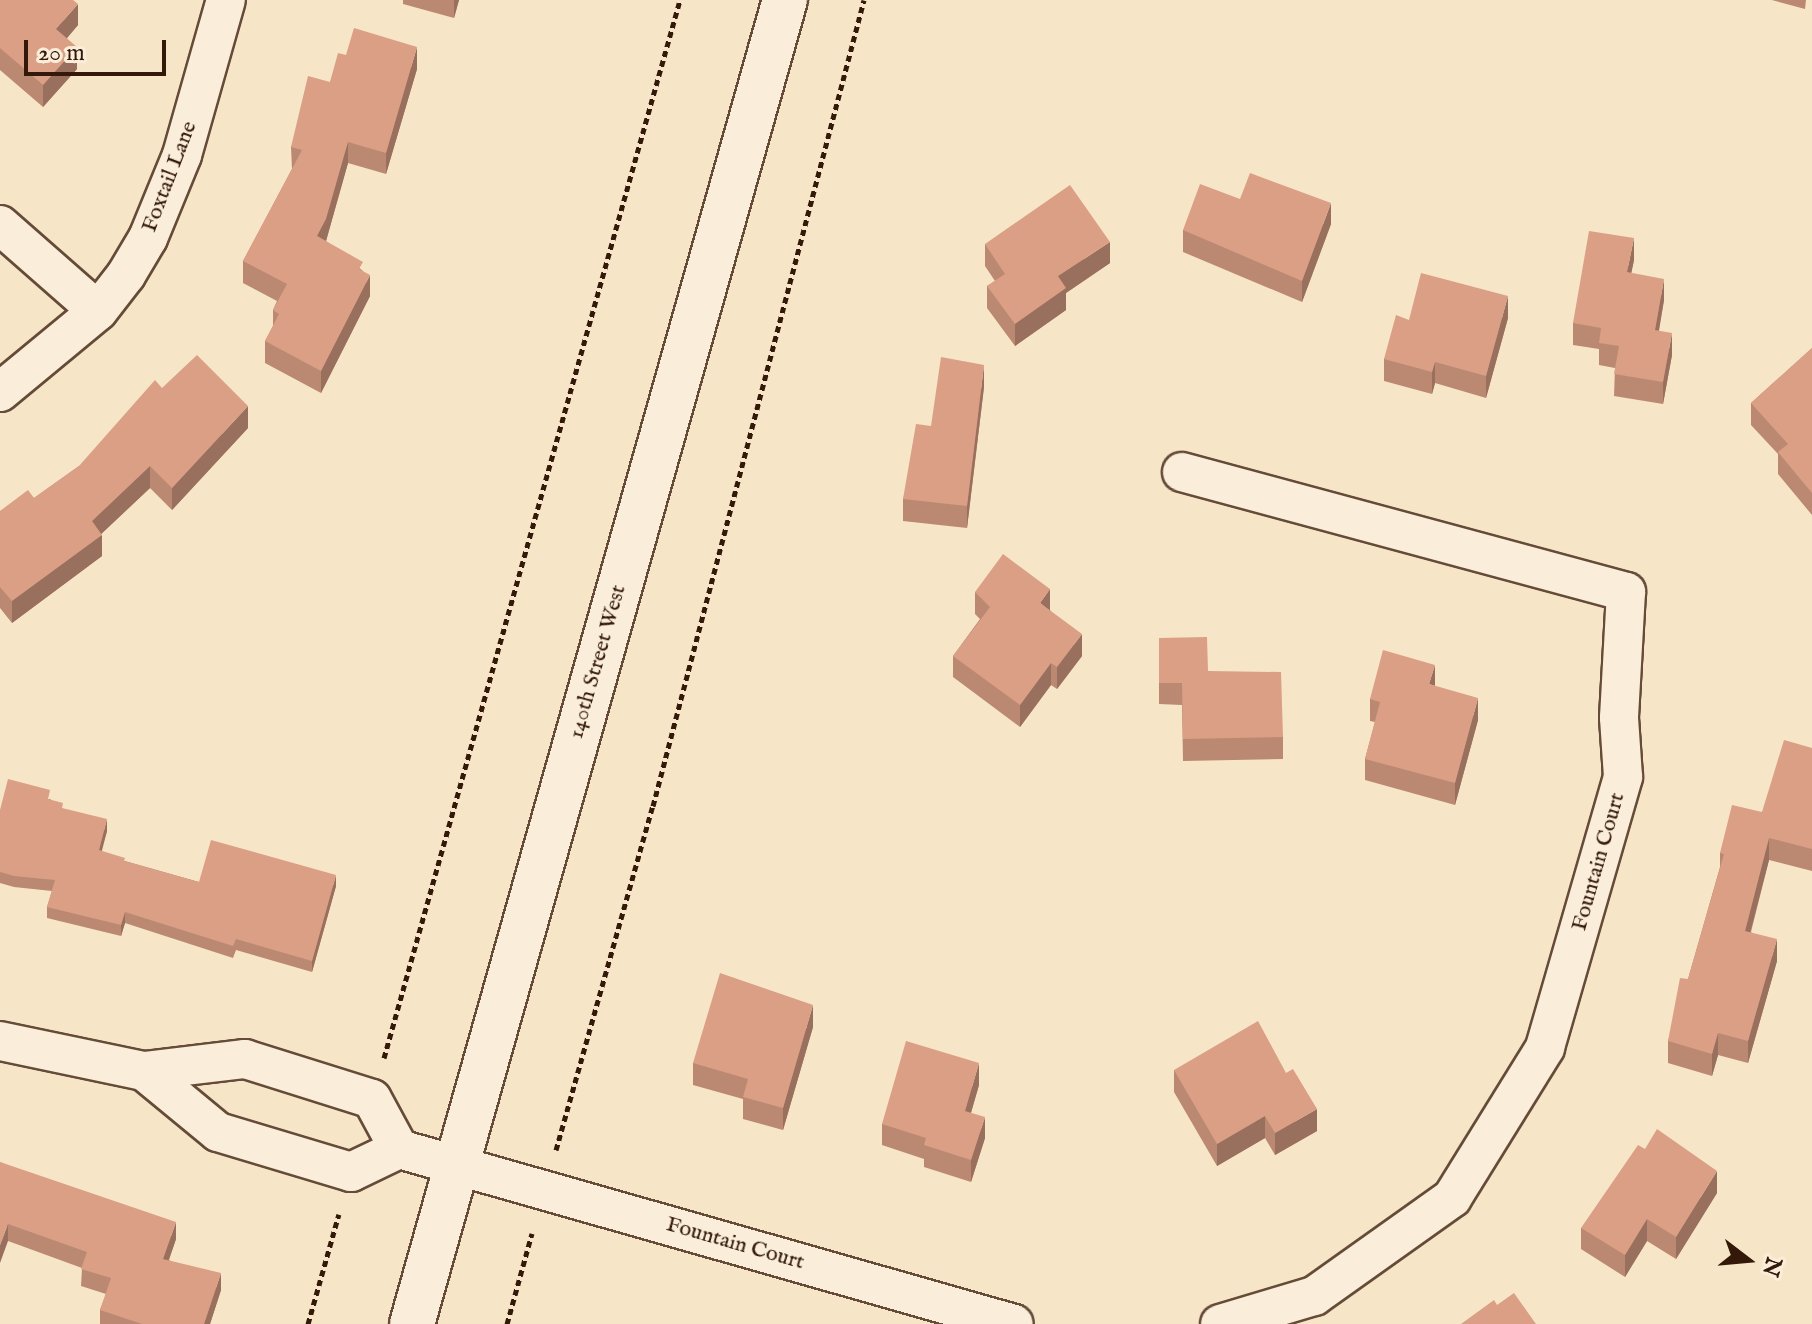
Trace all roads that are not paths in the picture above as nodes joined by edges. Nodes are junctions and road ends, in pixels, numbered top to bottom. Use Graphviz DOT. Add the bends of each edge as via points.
graph roads {
  1 [pos="226,0"];
  2 [pos="785,0"];
  3 [pos="0,225"];
  4 [pos="98,311"];
  5 [pos="0,392"];
  6 [pos="1182,472"];
  7 [pos="0,1041"];
  8 [pos="144,1071"];
  9 [pos="399,1149"];
  10 [pos="457,1163"];
  11 [pos="412,1324"];
  12 [pos="1014,1324"];
  13 [pos="1220,1324"];
  1 -- 4 [label="street, Foxtail Lane" via="166,199 126,275"];
  2 -- 10 [label="street, 140th Street West"];
  3 -- 4 [label="street"];
  4 -- 5 [label="street, Foxtail Lane"];
  6 -- 13 [label="street, Fountain Court" via="1626,592 1619,718 1623,777 1545,1048 1452,1198 1314,1296"];
  7 -- 8 [label="street"];
  8 -- 9 [label="street" via="218,1132 351,1172"];
  8 -- 9 [label="street" via="245,1059 372,1099"];
  9 -- 10 [label="street, Fountain Court"];
  10 -- 11 [label="street, 140th Street West"];
  10 -- 12 [label="street, Fountain Court"];
}
